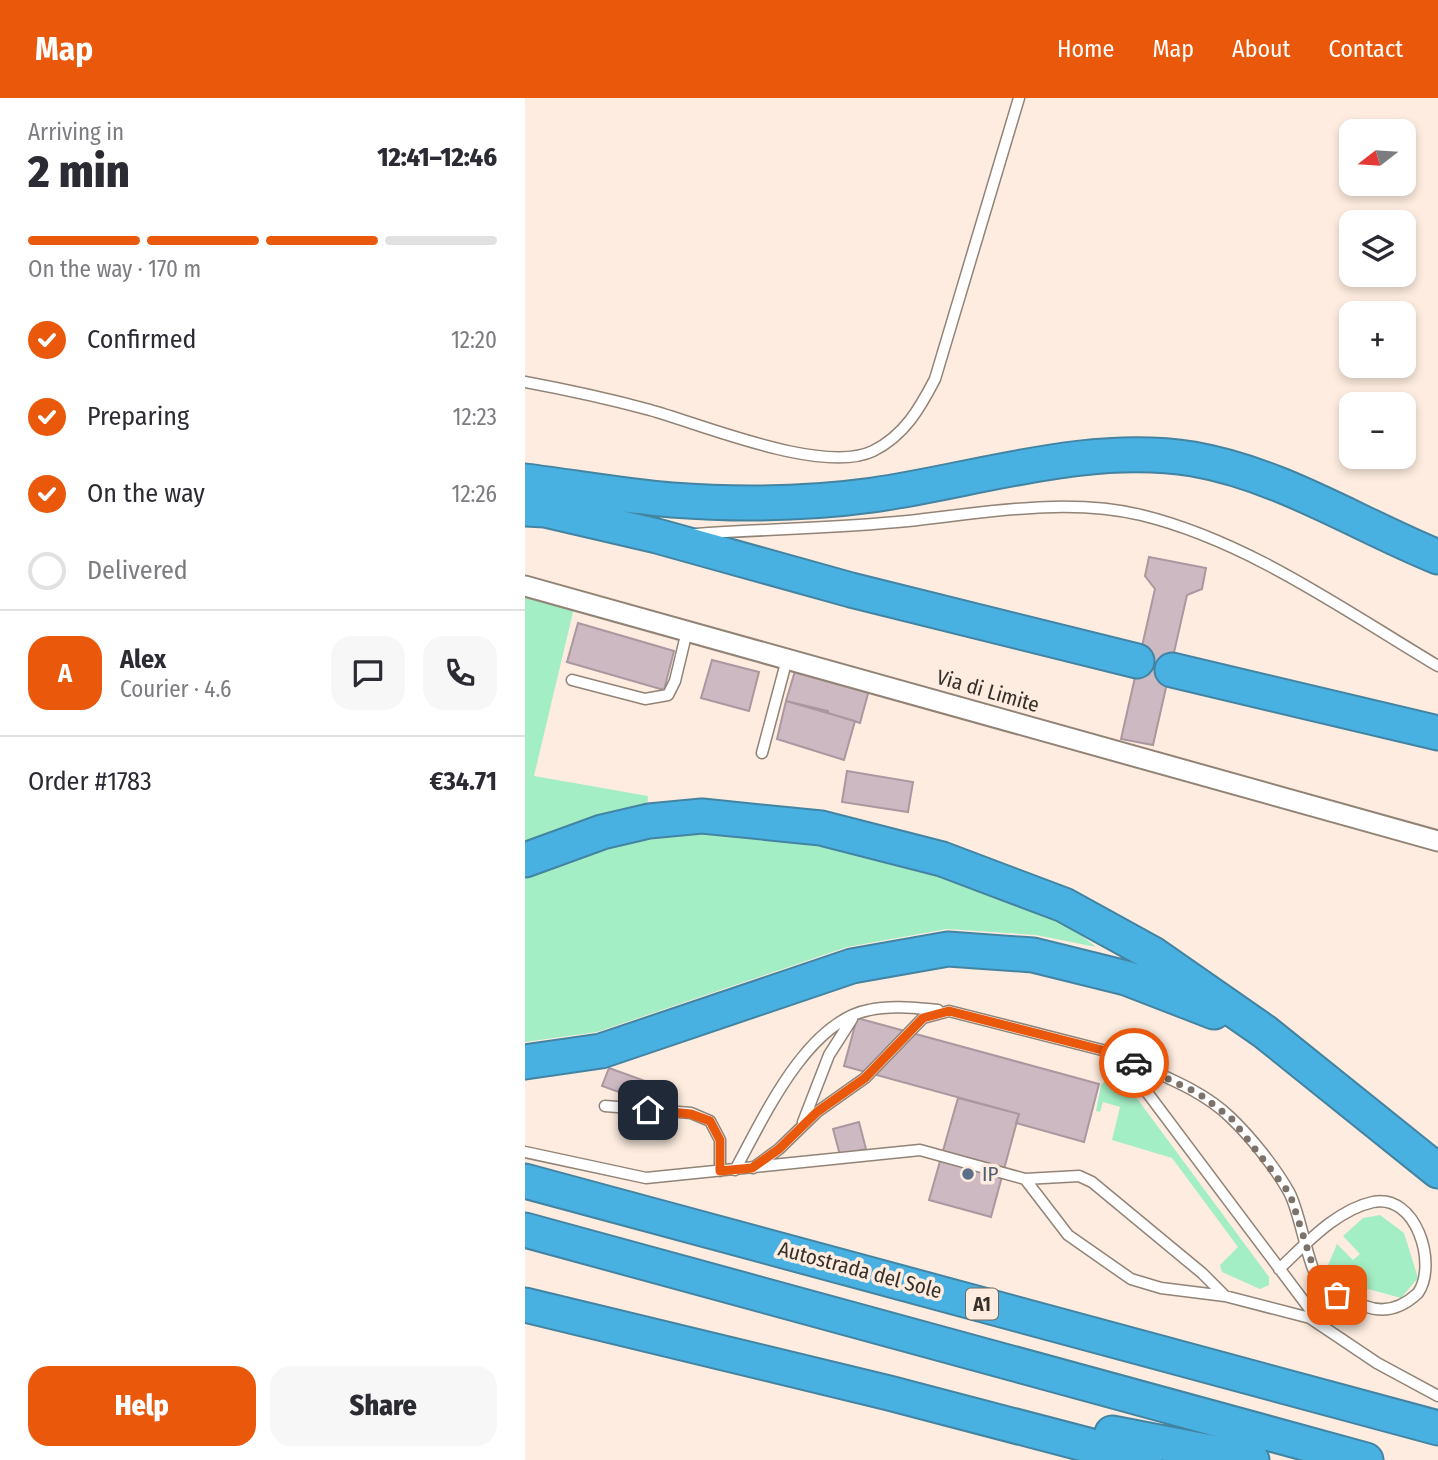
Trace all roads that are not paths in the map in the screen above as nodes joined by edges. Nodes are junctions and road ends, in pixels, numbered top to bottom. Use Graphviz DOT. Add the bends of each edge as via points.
graph roads {
  1 [pos="1019,98"];
  2 [pos="525,382"];
  3 [pos="525,481"];
  4 [pos="525,509"];
  5 [pos="657,536"];
  6 [pos="1438,557"];
  7 [pos="525,586"];
  8 [pos="687,631"];
  9 [pos="787,659"];
  10 [pos="1137,661"];
  11 [pos="1438,666"];
  12 [pos="1172,670"];
  13 [pos="572,680"];
  14 [pos="1438,733"];
  15 [pos="762,753"];
  16 [pos="1438,841"];
  17 [pos="525,860"];
  18 [pos="949,1011"];
  19 [pos="857,1014"];
  20 [pos="1265,1032"];
  21 [pos="1117,1055"];
  22 [pos="525,1062"];
  23 [pos="605,1106"];
  24 [pos="797,1131"];
  25 [pos="525,1152"];
  26 [pos="752,1168"];
  27 [pos="735,1170"];
  28 [pos="720,1171"];
  29 [pos="1438,1171"];
  30 [pos="1025,1179"];
  31 [pos="525,1181"];
  32 [pos="525,1230"];
  33 [pos="1307,1243"];
  34 [pos="1279,1269"];
  35 [pos="1225,1296"];
  36 [pos="525,1305"];
  37 [pos="1320,1323"];
  38 [pos="889,1393"];
  39 [pos="1438,1396"];
  40 [pos="1438,1428"];
  41 [pos="1146,1460"];
  42 [pos="1252,1460"];
  43 [pos="1366,1460"];
  1 -- 2 [label="lane" via="935,379 912,421 874,450 847,458 824,457 738,438 588,393"];
  3 -- 6 [label="highway" via="672,500 773,503 872,495 1063,462 1154,455 1261,476"];
  4 -- 5 [label="highway"];
  5 -- 10 [label="highway"];
  5 -- 11 [label="lane" via="1041,509 1100,509 1139,515 1221,543"];
  7 -- 8 [label="street, Via di Limite"];
  8 -- 9 [label="street, Via di Limite"];
  8 -- 13 [label="lane" via="675,681 670,692 660,698 645,699"];
  9 -- 15 [label="lane"];
  9 -- 16 [label="street, Via di Limite"];
  12 -- 14 [label="highway"];
  17 -- 20 [label="highway" via="602,832 702,816 821,828 879,841 942,859 1064,905 1153,954"];
  18 -- 19 [label="lane" via="894,1007"];
  18 -- 21 [label="lane"];
  18 -- 24 [label="lane" via="923,1018 865,1078"];
  19 -- 24 [label="lane" via="828,1055"];
  19 -- 27 [label="lane" via="835,1026 796,1061"];
  20 -- 22 [label="highway" via="1126,978 1033,955 948,948 852,966 601,1051"];
  20 -- 29 [label="highway"];
  21 -- 33 [label="lane" via="1198,1093 1231,1118 1290,1194"];
  21 -- 34 [label="lane"];
  23 -- 28 [label="lane" via="691,1114 710,1121 720,1140"];
  24 -- 26 [label="lane"];
  25 -- 28 [label="lane" via="646,1178"];
  26 -- 27 [label="lane"];
  26 -- 30 [label="lane" via="921,1150"];
  27 -- 28 [label="lane"];
  30 -- 35 [label="lane" via="1067,1235 1131,1279 1161,1289"];
  30 -- 35 [label="lane" via="1079,1176 1092,1182"];
  31 -- 40 [label="highway, Autostrada del Sole / A1"];
  32 -- 43 [label="highway, A1"];
  33 -- 33 [label="lane" via="1342,1216 1389,1200 1417,1223 1429,1257 1428,1276 1406,1303 1389,1310 1371,1308 1320,1284"];
  33 -- 34 [label="lane"];
  34 -- 37 [label="lane"];
  35 -- 37 [label="lane"];
  36 -- 38 [label="highway"];
  37 -- 39 [label="lane" via="1377,1363"];
  38 -- 41 [label="highway"];
  38 -- 42 [label="highway"];
}
